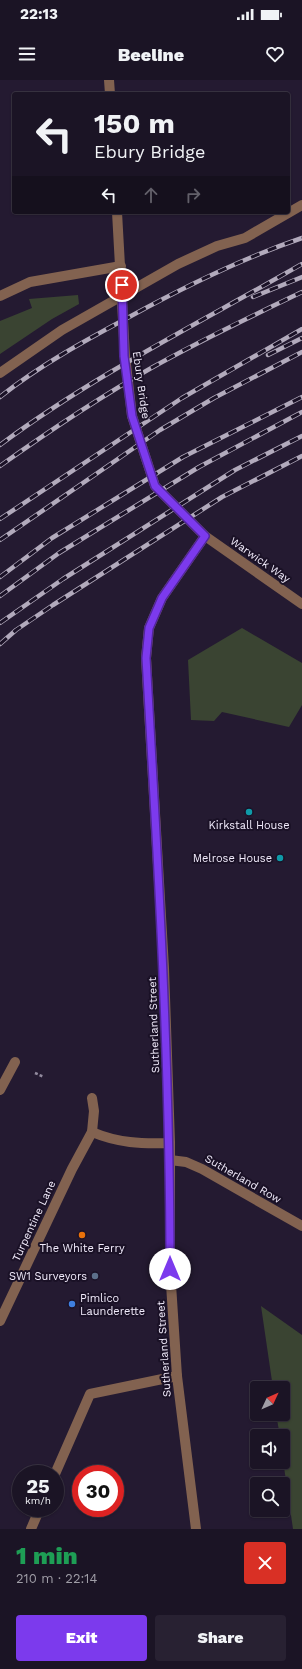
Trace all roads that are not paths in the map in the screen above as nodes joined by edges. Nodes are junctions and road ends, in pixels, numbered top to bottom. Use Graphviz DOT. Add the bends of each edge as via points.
graph roads {
  1 [pos="109,80"];
  2 [pos="110,92"];
  3 [pos="302,205"];
  4 [pos="290,212"];
  5 [pos="118,214"];
  6 [pos="286,214"];
  7 [pos="121,266"];
  8 [pos="0,296"];
  9 [pos="0,373"];
  10 [pos="205,536"];
  11 [pos="302,604"];
  12 [pos="14,1062"];
  13 [pos="0,1090"];
  14 [pos="92,1098"];
  15 [pos="92,1132"];
  16 [pos="170,1143"];
  17 [pos="170,1160"];
  18 [pos="302,1226"];
  19 [pos="0,1321"];
  20 [pos="177,1376"];
  21 [pos="59,1465"];
  22 [pos="36,1517"];
  23 [pos="31,1529"];
  24 [pos="196,1529"];
  1 -- 2 [label="street"];
  3 -- 4 [label="street"];
  5 -- 7 [label="street, Ebury Bridge"];
  6 -- 9 [label="street" via="245,238 217,246 178,264 62,330"];
  7 -- 8 [label="street" via="30,282"];
  7 -- 10 [label="street, Ebury Bridge" via="124,356 132,416 155,486"];
  10 -- 11 [label="street, Warwick Way"];
  10 -- 16 [label="street, Sutherland Street" via="162,598 149,628 146,658 164,968"];
  12 -- 13 [label="street"];
  14 -- 15 [label="street, Turpentine Lane"];
  15 -- 16 [label="street" via="124,1142"];
  15 -- 19 [label="street, Turpentine Lane"];
  16 -- 17 [label="street, Sutherland Street"];
  17 -- 18 [label="street, Sutherland Row" via="194,1164"];
  17 -- 20 [label="street, Sutherland Street" via="170,1269"];
  20 -- 21 [label="street" via="90,1394"];
  20 -- 24 [label="street, Sutherland Street"];
  22 -- 23 [label="street"];
}
